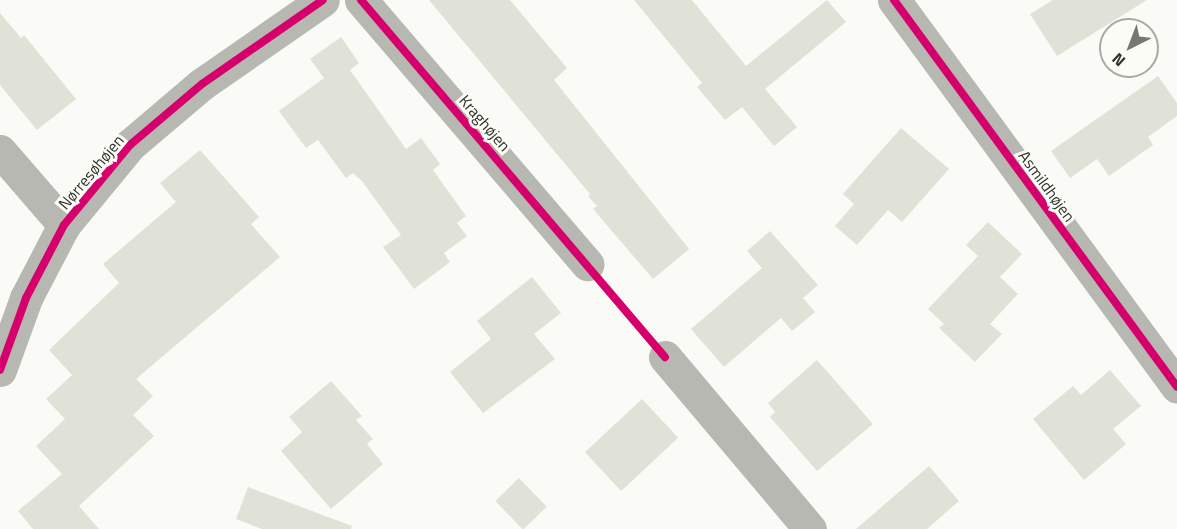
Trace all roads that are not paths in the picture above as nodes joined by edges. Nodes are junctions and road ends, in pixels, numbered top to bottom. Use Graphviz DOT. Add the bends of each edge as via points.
graph roads {
  1 [pos="323,0"];
  2 [pos="361,0"];
  3 [pos="894,0"];
  4 [pos="0,151"];
  5 [pos="64,225"];
  6 [pos="587,264"];
  7 [pos="665,357"];
  8 [pos="0,370"];
  9 [pos="1177,387"];
  10 [pos="810,529"];
  1 -- 5 [label="street, Nørresøhøjen" via="202,84 130,145"];
  2 -- 6 [label="street, Kraghøjen"];
  3 -- 9 [label="street, Asmildhøjen"];
  4 -- 5 [label="street"];
  5 -- 8 [label="street, Nørresøhøjen" via="26,298"];
  7 -- 10 [label="street"];
}
